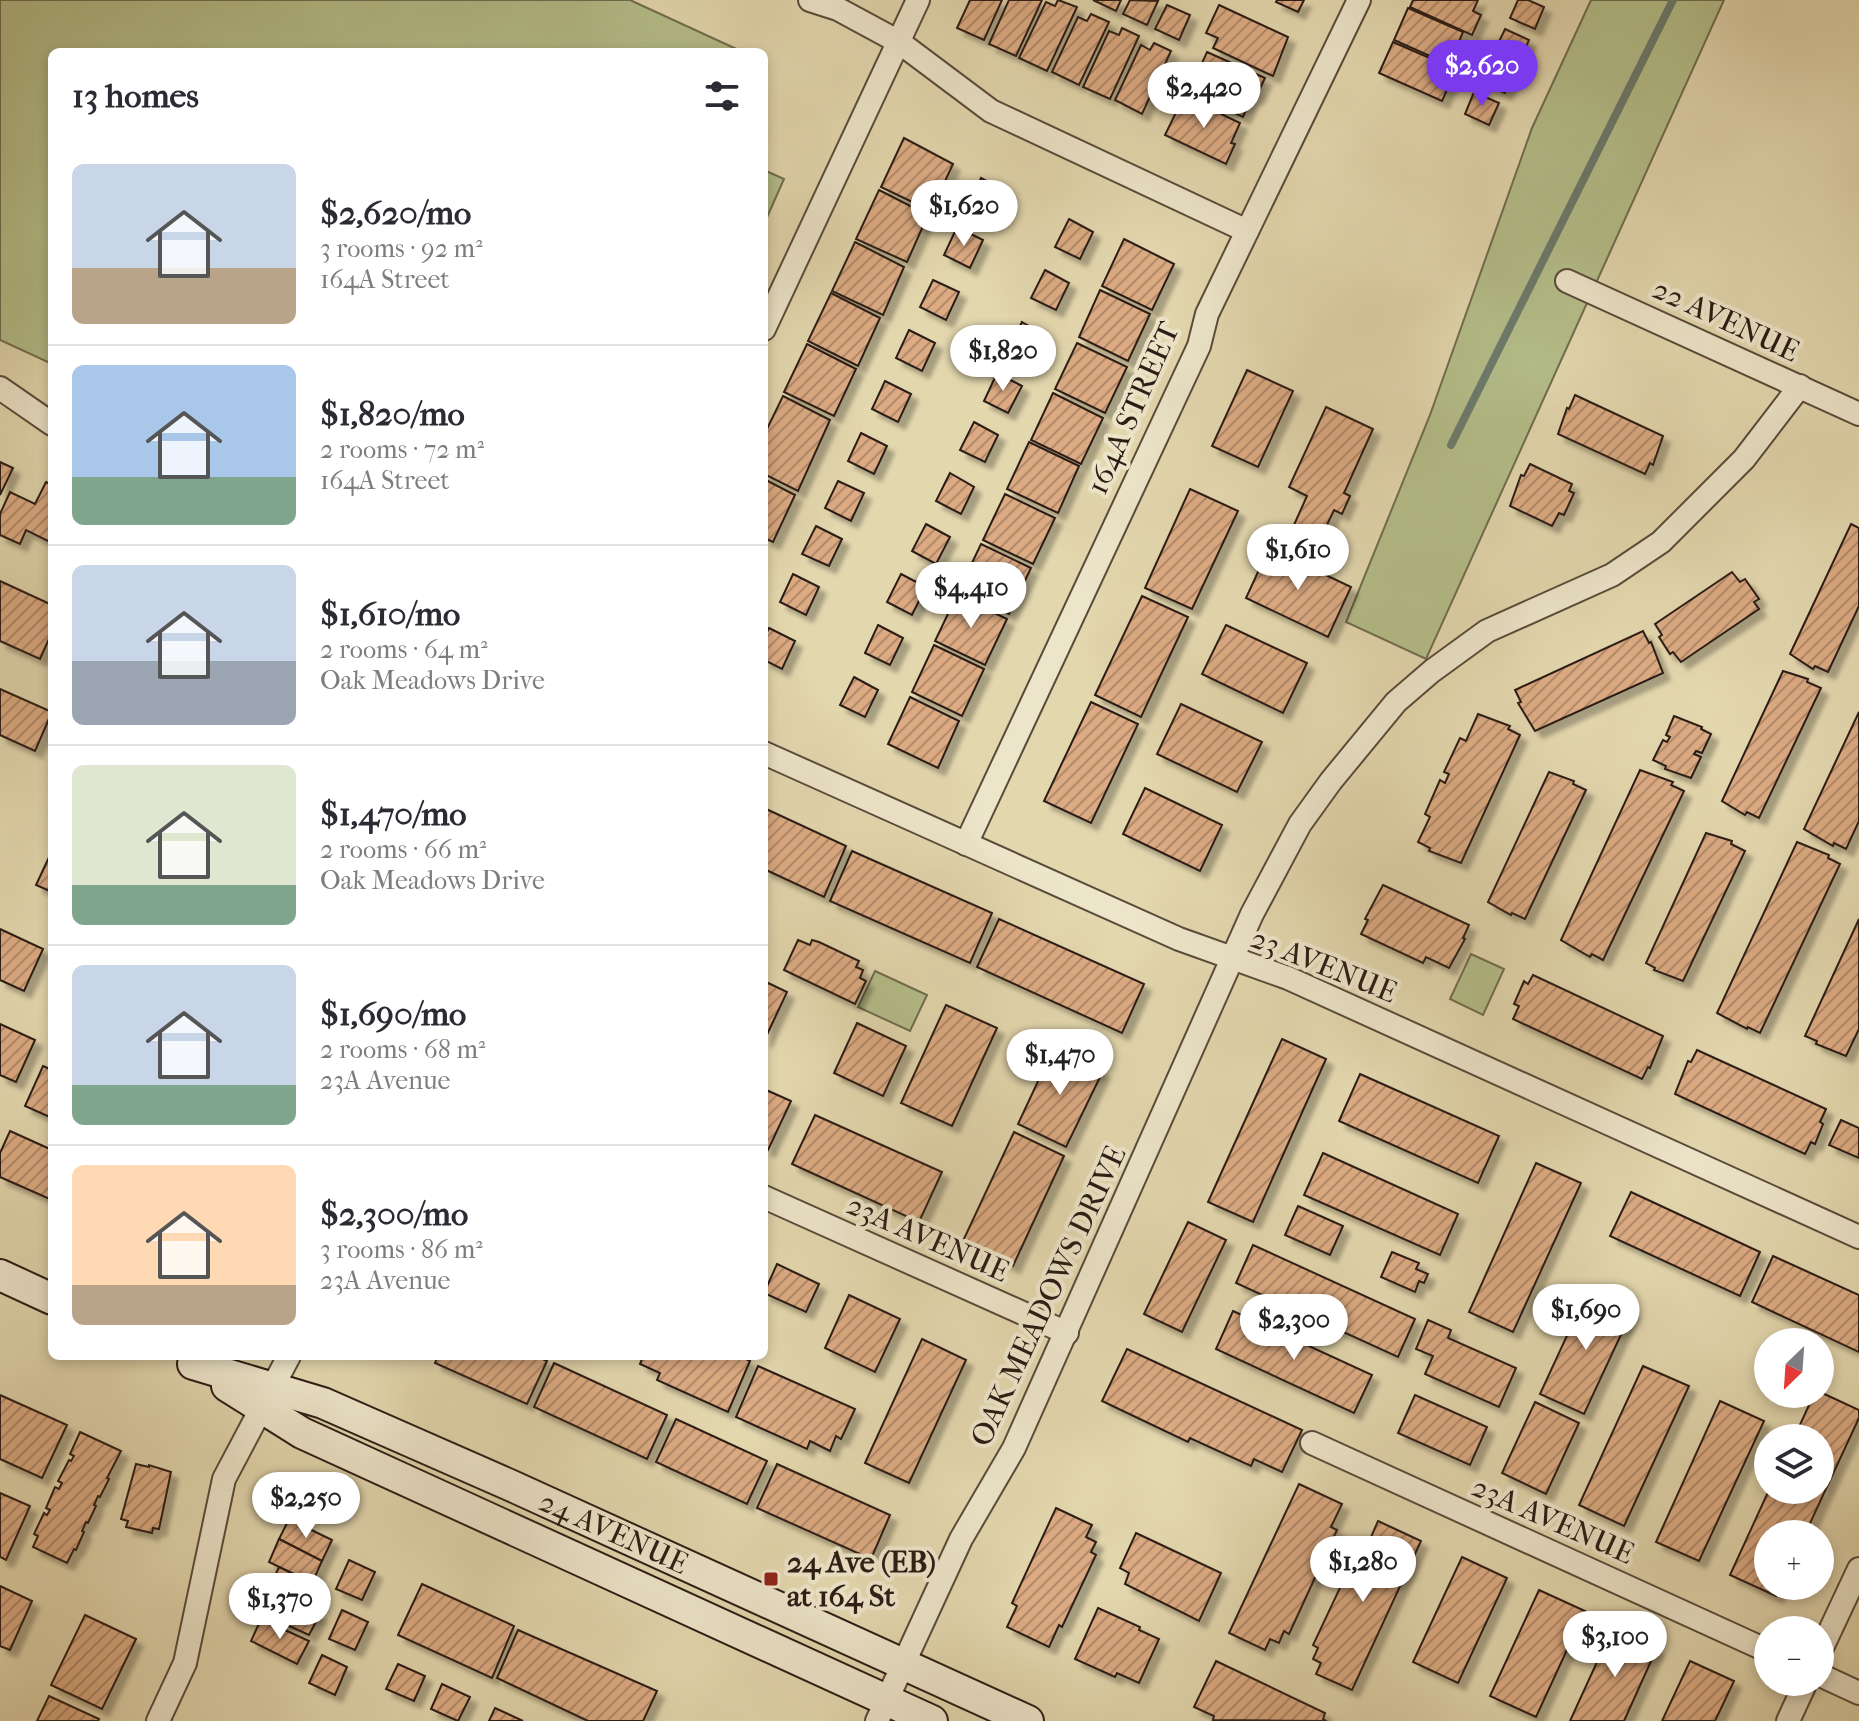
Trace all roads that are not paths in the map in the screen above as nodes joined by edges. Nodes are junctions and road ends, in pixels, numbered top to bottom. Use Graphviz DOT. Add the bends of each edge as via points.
graph roads {
  1 [pos="810,0"];
  2 [pos="918,0"];
  3 [pos="1359,0"];
  4 [pos="899,42"];
  5 [pos="1247,231"];
  6 [pos="1567,281"];
  7 [pos="768,320"];
  8 [pos="1800,386"];
  9 [pos="0,388"];
  10 [pos="1859,414"];
  11 [pos="48,421"];
  12 [pos="768,755"];
  13 [pos="966,844"];
  14 [pos="1231,960"];
  15 [pos="768,1199"];
  16 [pos="1859,1237"];
  17 [pos="0,1275"];
  18 [pos="48,1297"];
  19 [pos="1067,1333"];
  20 [pos="185,1360"];
  21 [pos="287,1360"];
  22 [pos="266,1398"];
  23 [pos="1312,1443"];
  24 [pos="1859,1569"];
  25 [pos="1834,1622"];
  26 [pos="1754,1645"];
  27 [pos="903,1664"];
  28 [pos="1834,1681"];
  29 [pos="1859,1693"];
  30 [pos="1800,1696"];
  31 [pos="881,1710"];
  32 [pos="158,1721"];
  33 [pos="932,1721"];
  34 [pos="1028,1721"];
  35 [pos="1788,1721"];
  1 -- 4 [label="street"];
  2 -- 4 [label="street"];
  3 -- 5 [label="street, 164A STREET"];
  4 -- 5 [label="street" via="991,111"];
  4 -- 7 [label="street"];
  5 -- 13 [label="street, 164A STREET" via="1207,314 1199,346"];
  6 -- 8 [label="street, 22 AVENUE"];
  8 -- 10 [label="street, 22 AVENUE"];
  8 -- 14 [label="street, OAK MEADOWS DRIVE" via="1744,459 1661,542 1612,575 1487,631 1396,702 1300,824"];
  9 -- 11 [label="street"];
  12 -- 13 [label="street, 23 AVENUE"];
  13 -- 14 [label="street, 23 AVENUE"];
  14 -- 16 [label="street, 23 AVENUE" via="1288,978"];
  14 -- 19 [label="street, OAK MEADOWS DRIVE"];
  15 -- 19 [label="street, 23A AVENUE"];
  17 -- 18 [label="main road"];
  19 -- 27 [label="street, OAK MEADOWS DRIVE"];
  20 -- 22 [label="main road, 24 AVENUE"];
  21 -- 22 [label="street"];
  22 -- 27 [label="main road, 24 AVENUE" via="323,1403"];
  22 -- 31 [label="main road, 24 AVENUE" via="302,1433"];
  22 -- 32 [label="street" via="224,1479 185,1663"];
  23 -- 26 [label="street, 23A AVENUE"];
  24 -- 25 [label="street"];
  27 -- 31 [label="street, OAK MEADOWS DRIVE"];
  27 -- 34 [label="main road, 24 AVENUE"];
  28 -- 29 [label="street"];
  30 -- 35 [label="street"];
  31 -- 33 [label="main road, 24 AVENUE"];
}
